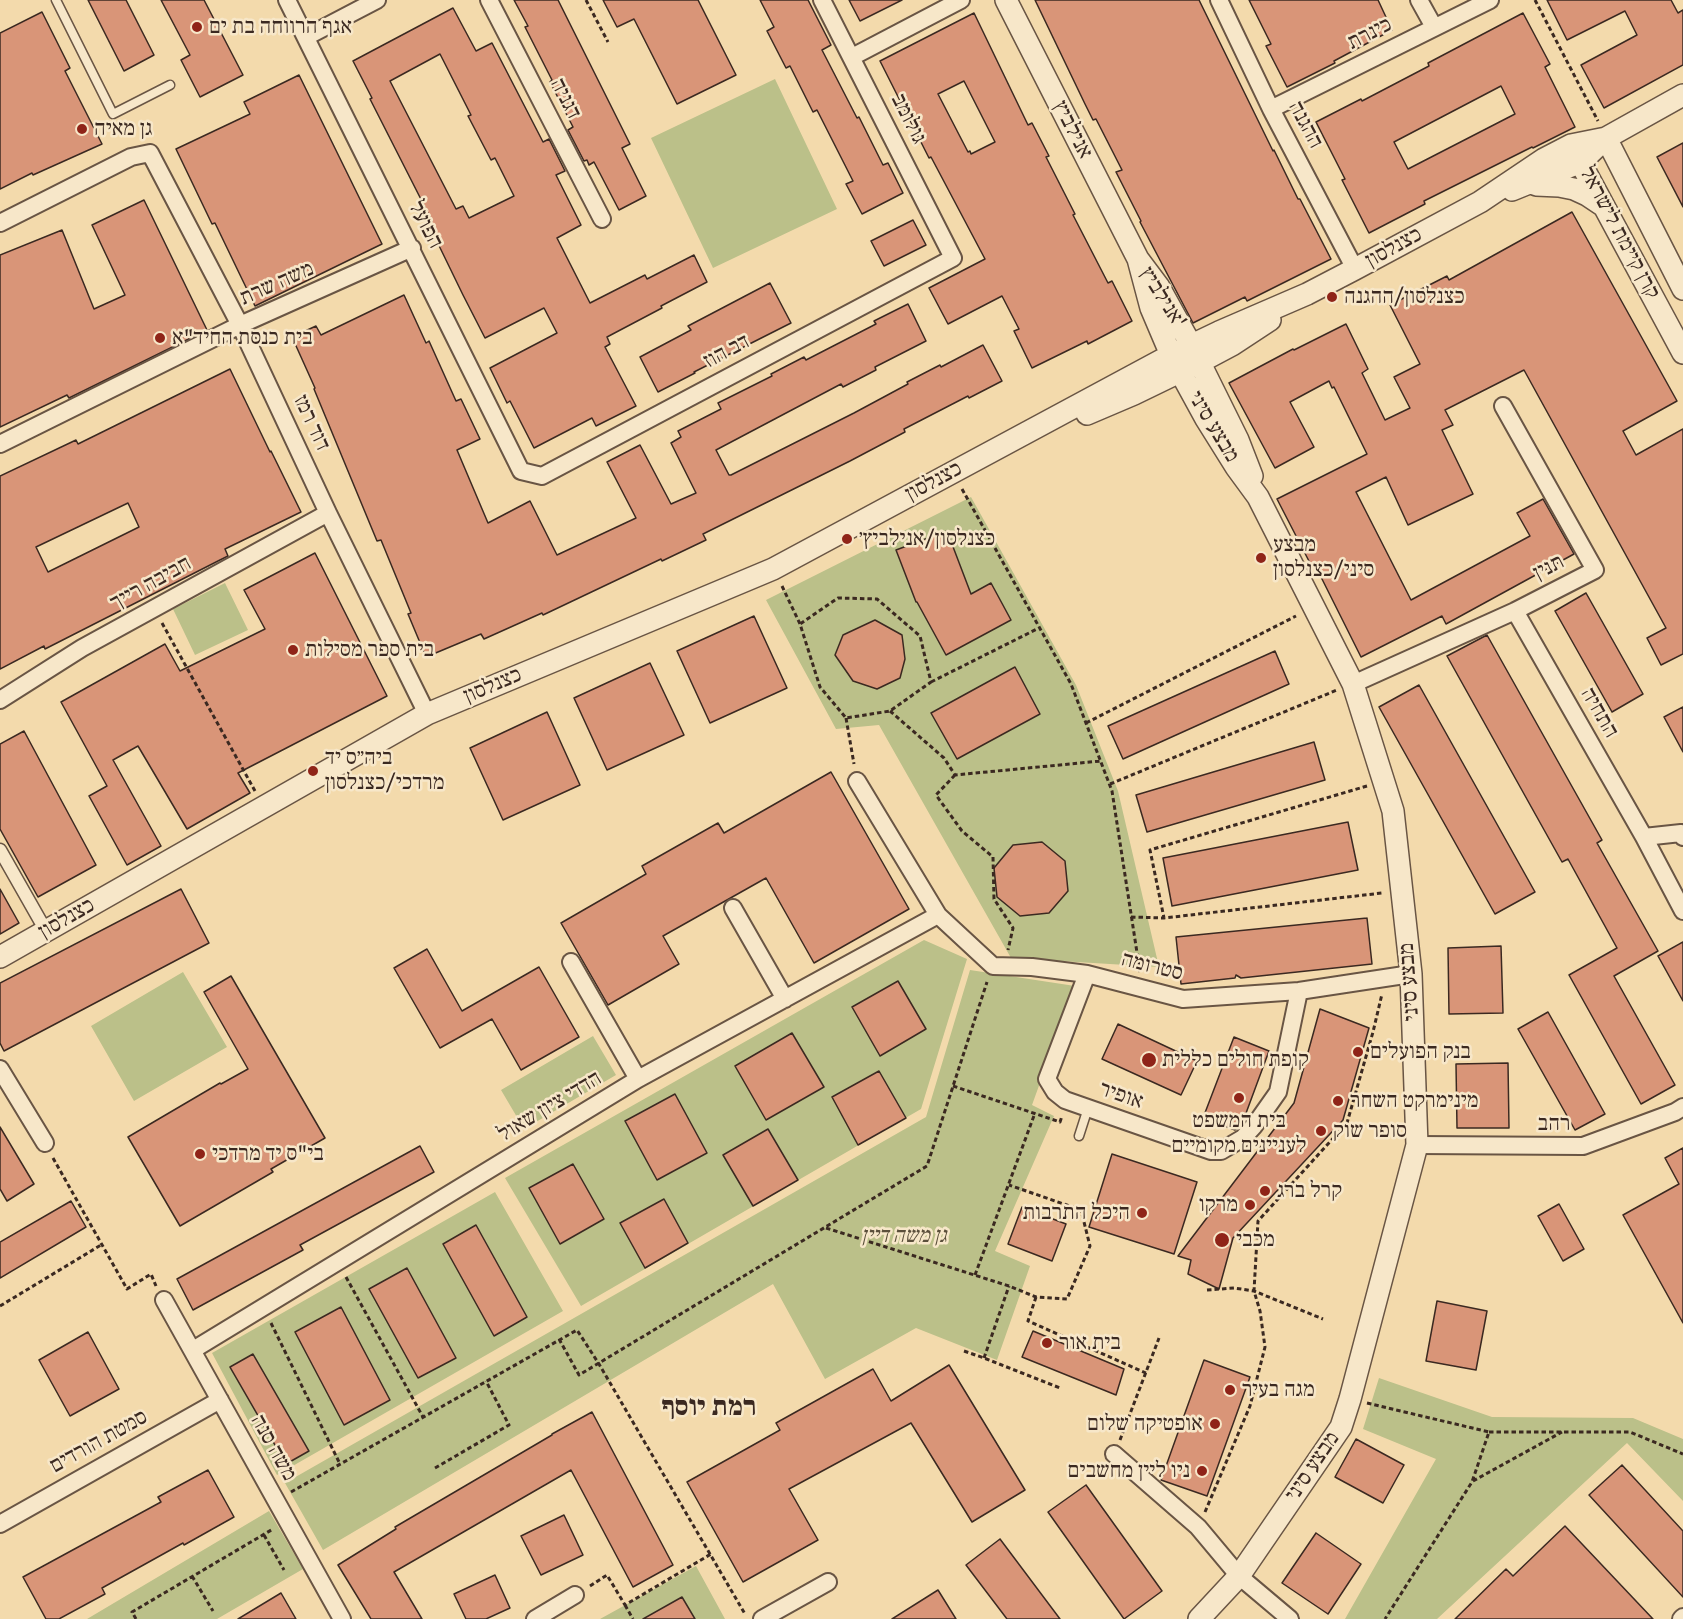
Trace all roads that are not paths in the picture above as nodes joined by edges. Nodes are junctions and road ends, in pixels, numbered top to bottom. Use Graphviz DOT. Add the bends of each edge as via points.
graph roads {
  1 [pos="56,0"];
  2 [pos="287,0"];
  3 [pos="377,0"];
  4 [pos="489,0"];
  5 [pos="822,0"];
  6 [pos="961,0"];
  7 [pos="1006,0"];
  8 [pos="1219,0"];
  9 [pos="1419,0"];
  10 [pos="1490,0"];
  11 [pos="1434,27"];
  12 [pos="306,38"];
  13 [pos="852,57"];
  14 [pos="170,86"];
  15 [pos="1683,95"];
  16 [pos="1271,109"];
  17 [pos="1606,138"];
  18 [pos="1576,154"];
  19 [pos="1529,184"];
  20 [pos="1480,202"];
  21 [pos="1604,207"];
  22 [pos="602,219"];
  23 [pos="0,223"];
  24 [pos="412,248"];
  25 [pos="953,258"];
  26 [pos="1138,260"];
  27 [pos="1355,269"];
  28 [pos="1683,289"];
  29 [pos="240,326"];
  30 [pos="1683,352"];
  31 [pos="1195,354"];
  32 [pos="1176,364"];
  33 [pos="1503,406"];
  34 [pos="0,444"];
  35 [pos="521,471"];
  36 [pos="1258,497"];
  37 [pos="328,513"];
  38 [pos="1515,611"];
  39 [pos="1353,684"];
  40 [pos="0,700"];
  41 [pos="427,714"];
  42 [pos="857,781"];
  43 [pos="1644,837"];
  44 [pos="1683,837"];
  45 [pos="0,850"];
  46 [pos="733,908"];
  47 [pos="1683,911"];
  48 [pos="938,915"];
  49 [pos="46,931"];
  50 [pos="0,957"];
  51 [pos="571,962"];
  52 [pos="1087,974"];
  53 [pos="1411,974"];
  54 [pos="1299,991"];
  55 [pos="785,999"];
  56 [pos="0,1069"];
  57 [pos="638,1079"];
  58 [pos="1683,1107"];
  59 [pos="1088,1108"];
  60 [pos="1079,1137"];
  61 [pos="45,1143"];
  62 [pos="1417,1145"];
  63 [pos="164,1300"];
  64 [pos="193,1350"];
  65 [pos="220,1400"];
  66 [pos="1114,1454"];
  67 [pos="0,1524"];
  68 [pos="1239,1576"];
  69 [pos="828,1582"];
  70 [pos="575,1595"];
  71 [pos="342,1619"];
  72 [pos="535,1619"];
  73 [pos="762,1619"];
  74 [pos="1199,1619"];
  75 [pos="1290,1619"];
  1 -- 14 [label="lane" via="113,114"];
  2 -- 12 [label="street, הפועל"];
  3 -- 12 [label="street"];
  4 -- 22 [label="street, דגניה"];
  5 -- 13 [label="street, גולומב"];
  6 -- 13 [label="street"];
  7 -- 26 [label="street, אנילביץ"];
  8 -- 16 [label="street, ההגנה"];
  9 -- 11 [label="street"];
  10 -- 11 [label="street, כינרת"];
  11 -- 16 [label="street, כינרת"];
  12 -- 24 [label="street, הפועל"];
  13 -- 25 [label="street, גולומב"];
  15 -- 17 [label="street, כצנלסון"];
  16 -- 27 [label="street, ההגנה"];
  17 -- 18 [label="street, כצנלסון"];
  17 -- 28 [label="street, קרן קיימת לישראל"];
  18 -- 19 [label="street, כצנלסון"];
  18 -- 20 [label="street, כצנלסון" via="1544,159"];
  18 -- 21 [label="street, קרן קיימת לישראל"];
  19 -- 20 [label="street, כצנלסון"];
  19 -- 21 [label="street" via="1574,189"];
  20 -- 27 [label="street, כצנלסון"];
  21 -- 30 [label="street, קרן קיימת לישראל"];
  23 -- 29 [label="street, דוד רמז" via="131,157 150,153"];
  24 -- 29 [label="street, משה שרת"];
  24 -- 35 [label="street, הפועל"];
  25 -- 35 [label="street, דב הוז" via="542,476"];
  26 -- 31 [label="street, אנילביץ'" via="1159,287"];
  26 -- 32 [label="street, אנילביץ'" via="1151,308"];
  27 -- 31 [label="street, כצנלסון" via="1306,294 1232,345"];
  29 -- 34 [label="street, משה שרת"];
  29 -- 37 [label="street, דוד רמז"];
  31 -- 32 [label="street, כצנלסון"];
  31 -- 36 [label="street, מבצע סיני" via="1250,466"];
  32 -- 36 [label="street, מבצע סיני" via="1222,445"];
  32 -- 41 [label="street, כצנלסון" via="952,471 773,569"];
  33 -- 38 [label="street, תנין" via="1595,570"];
  36 -- 39 [label="street, מבצע סיני"];
  37 -- 40 [label="street, חביבה רייך" via="82,648"];
  37 -- 41 [label="street, דוד רמז"];
  38 -- 39 [label="street, תנין"];
  38 -- 43 [label="street, התחיה"];
  39 -- 53 [label="street, מבצע סיני" via="1393,811"];
  41 -- 49 [label="street, כצנלסון"];
  42 -- 48 [label="street"];
  43 -- 44 [label="street" via="1681,833"];
  43 -- 47 [label="street, התחיה"];
  45 -- 49 [label="street"];
  46 -- 55 [label="street"];
  48 -- 52 [label="street, סטרומה" via="999,966"];
  48 -- 55 [label="street, הדדי ציון שאול"];
  49 -- 50 [label="street, כצנלסון"];
  51 -- 57 [label="street"];
  52 -- 54 [label="street, סטרומה" via="1183,999"];
  52 -- 59 [label="street, אופיר" via="1047,1079 1055,1092"];
  53 -- 54 [label="street, סטרומה"];
  53 -- 62 [label="street, מבצע סיני"];
  54 -- 59 [label="street, אופיר" via="1278,1092 1243,1138 1221,1152"];
  55 -- 57 [label="street, הדדי ציון שאול"];
  56 -- 61 [label="street"];
  57 -- 64 [label="street, הדדי ציון שאול"];
  58 -- 62 [label="street, רהב" via="1583,1146"];
  59 -- 60 [label="lane"];
  62 -- 68 [label="street, מבצע סיני" via="1341,1427"];
  63 -- 64 [label="street, משה סנה"];
  64 -- 65 [label="street, משה סנה"];
  65 -- 67 [label="street, סמטת הורדים"];
  65 -- 71 [label="street, משה סנה"];
  66 -- 68 [label="street" via="1198,1527"];
  68 -- 74 [label="street, מבצע סיני"];
  68 -- 75 [label="street"];
  69 -- 73 [label="street"];
  70 -- 72 [label="street"];
}
